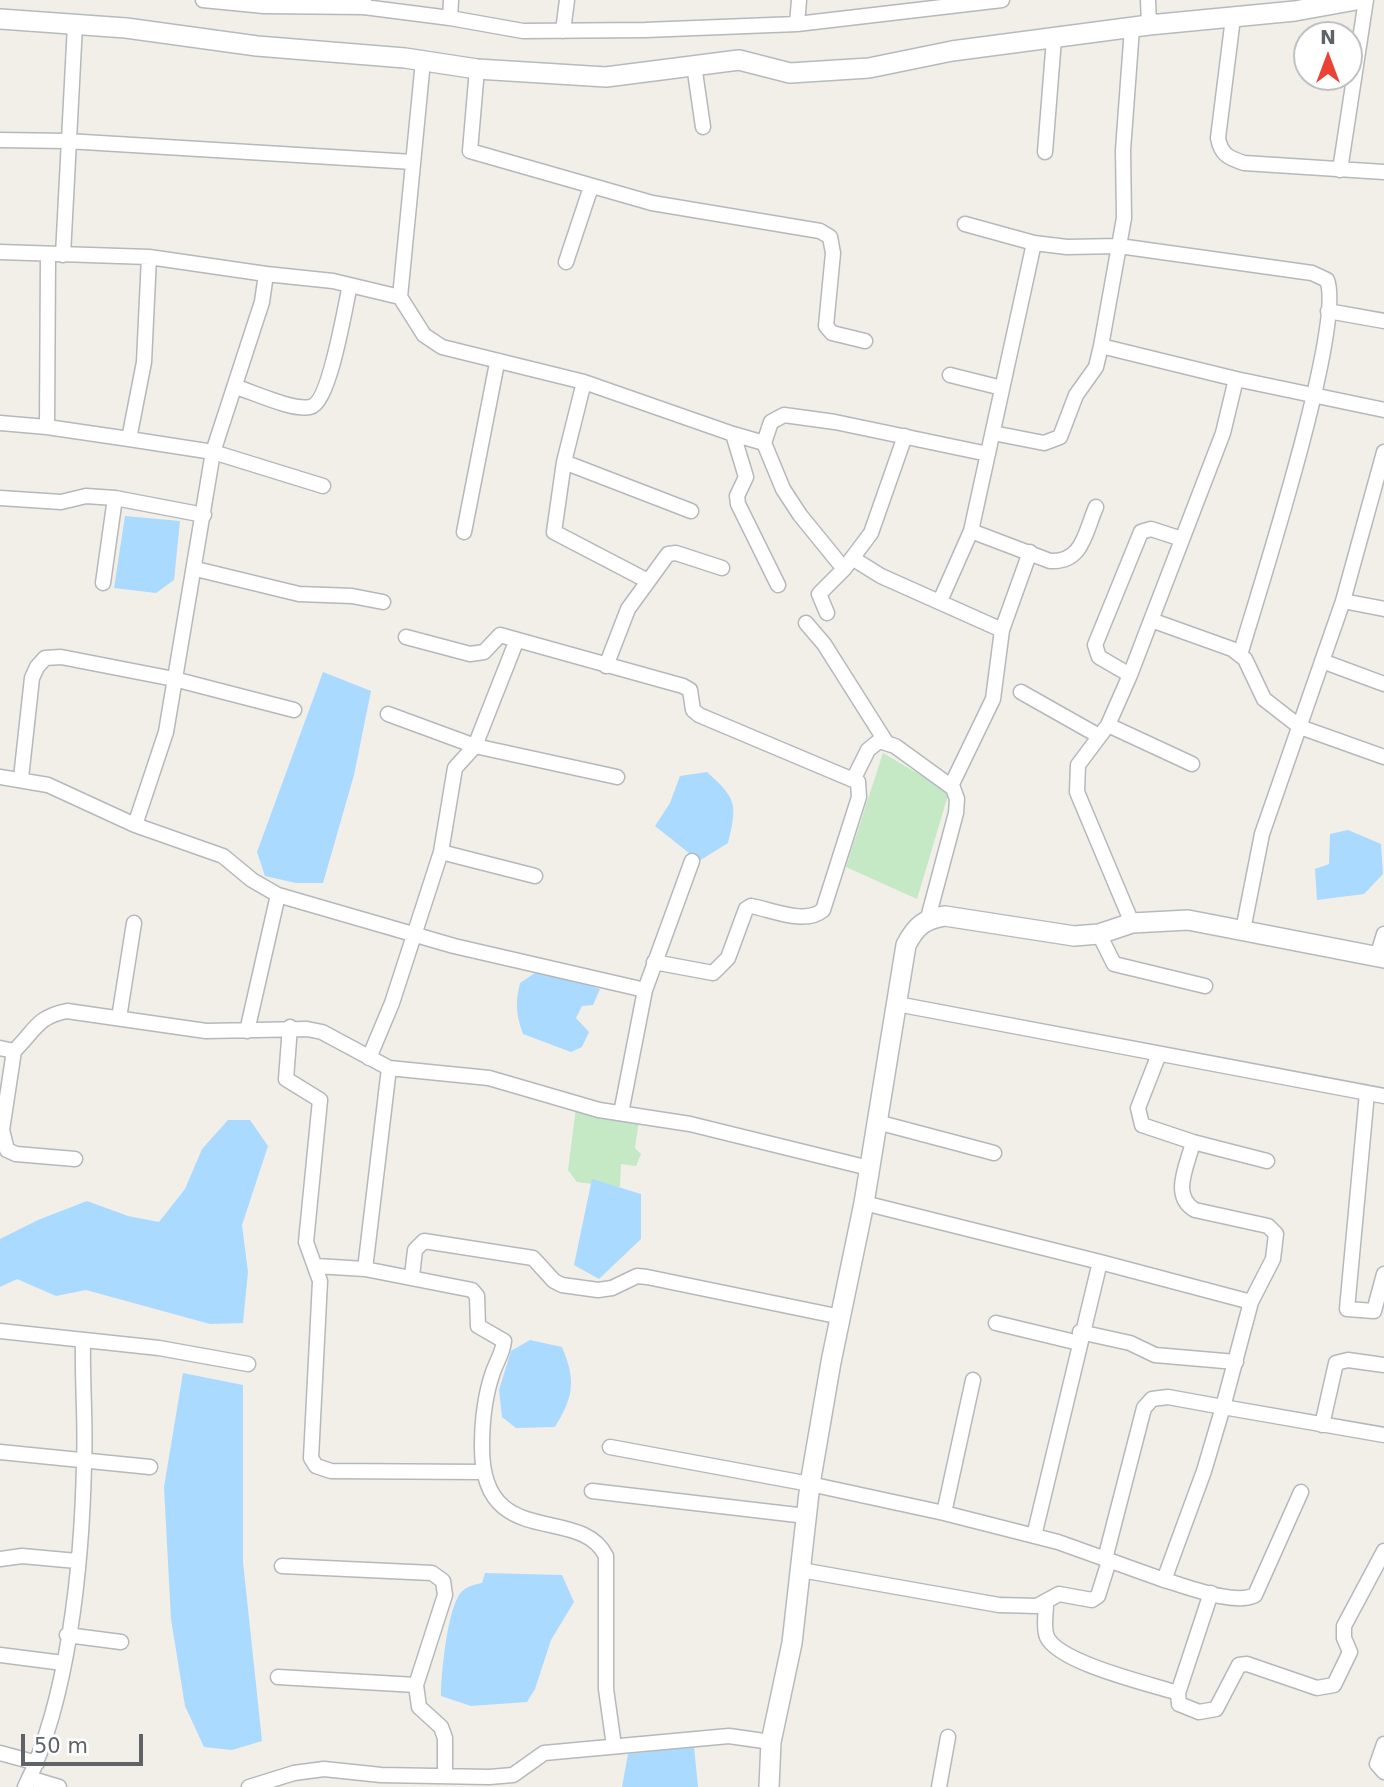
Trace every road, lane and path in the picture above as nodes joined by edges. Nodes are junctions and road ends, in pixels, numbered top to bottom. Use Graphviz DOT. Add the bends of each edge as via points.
graph roads {
  1 [pos="203,0"];
  2 [pos="451,0"];
  3 [pos="566,0"];
  4 [pos="799,0"];
  5 [pos="1002,0"];
  6 [pos="1356,0"];
  7 [pos="1366,0"];
  8 [pos="364,4"];
  9 [pos="1144,16"];
  10 [pos="450,18"];
  11 [pos="1233,18"];
  12 [pos="0,19"];
  13 [pos="75,24"];
  14 [pos="797,24"];
  15 [pos="563,31"];
  16 [pos="1054,39"];
  17 [pos="423,61"];
  18 [pos="694,65"];
  19 [pos="477,69"];
  20 [pos="703,127"];
  21 [pos="0,141"];
  22 [pos="67,141"];
  23 [pos="1045,152"];
  24 [pos="413,162"];
  25 [pos="1340,170"];
  26 [pos="1384,172"];
  27 [pos="592,187"];
  28 [pos="965,224"];
  29 [pos="1034,243"];
  30 [pos="1119,246"];
  31 [pos="0,252"];
  32 [pos="48,255"];
  33 [pos="63,255"];
  34 [pos="149,257"];
  35 [pos="566,262"];
  36 [pos="266,274"];
  37 [pos="350,285"];
  38 [pos="400,297"];
  39 [pos="1328,311"];
  40 [pos="1384,321"];
  41 [pos="865,341"];
  42 [pos="1101,346"];
  43 [pos="497,363"];
  44 [pos="950,375"];
  45 [pos="1236,379"];
  46 [pos="584,382"];
  47 [pos="236,387"];
  48 [pos="1002,388"];
  49 [pos="1314,396"];
  50 [pos="1384,410"];
  51 [pos="0,422"];
  52 [pos="47,427"];
  53 [pos="993,433"];
  54 [pos="733,434"];
  55 [pos="905,436"];
  56 [pos="129,439"];
  57 [pos="764,443"];
  58 [pos="1384,452"];
  59 [pos="213,453"];
  60 [pos="988,454"];
  61 [pos="564,462"];
  62 [pos="1380,479"];
  63 [pos="323,486"];
  64 [pos="0,498"];
  65 [pos="115,498"];
  66 [pos="1096,506"];
  67 [pos="691,511"];
  68 [pos="204,515"];
  69 [pos="971,531"];
  70 [pos="464,532"];
  71 [pos="1182,539"];
  72 [pos="1030,552"];
  73 [pos="848,563"];
  74 [pos="722,568"];
  75 [pos="196,569"];
  76 [pos="646,580"];
  77 [pos="103,583"];
  78 [pos="778,585"];
  79 [pos="940,601"];
  80 [pos="1343,601"];
  81 [pos="383,602"];
  82 [pos="1384,610"];
  83 [pos="827,613"];
  84 [pos="1151,620"];
  85 [pos="806,623"];
  86 [pos="1002,630"];
  87 [pos="407,637"];
  88 [pos="516,642"];
  89 [pos="1240,655"];
  90 [pos="1322,661"];
  91 [pos="606,666"];
  92 [pos="1130,675"];
  93 [pos="174,679"];
  94 [pos="1384,684"];
  95 [pos="1021,692"];
  96 [pos="294,710"];
  97 [pos="387,714"];
  98 [pos="1300,727"];
  99 [pos="1104,730"];
  100 [pos="886,742"];
  101 [pos="475,746"];
  102 [pos="1384,757"];
  103 [pos="1192,764"];
  104 [pos="0,776"];
  105 [pos="617,777"];
  106 [pos="21,778"];
  107 [pos="854,778"];
  108 [pos="951,786"];
  109 [pos="135,825"];
  110 [pos="441,852"];
  111 [pos="692,861"];
  112 [pos="535,876"];
  113 [pos="278,895"];
  114 [pos="928,918"];
  115 [pos="134,923"];
  116 [pos="1132,923"];
  117 [pos="1243,930"];
  118 [pos="1099,934"];
  119 [pos="1384,934"];
  120 [pos="415,936"];
  121 [pos="1381,958"];
  122 [pos="654,962"];
  123 [pos="1205,986"];
  124 [pos="645,990"];
  125 [pos="897,1004"];
  126 [pos="119,1018"];
  127 [pos="290,1027"];
  128 [pos="247,1031"];
  129 [pos="7,1050"];
  130 [pos="1158,1054"];
  131 [pos="369,1058"];
  132 [pos="388,1068"];
  133 [pos="1367,1093"];
  134 [pos="1384,1096"];
  135 [pos="621,1113"];
  136 [pos="877,1122"];
  137 [pos="1193,1142"];
  138 [pos="994,1153"];
  139 [pos="75,1159"];
  140 [pos="1267,1161"];
  141 [pos="869,1168"];
  142 [pos="864,1203"];
  143 [pos="1100,1262"];
  144 [pos="316,1266"];
  145 [pos="365,1269"];
  146 [pos="1384,1274"];
  147 [pos="412,1276"];
  148 [pos="1251,1302"];
  149 [pos="841,1317"];
  150 [pos="996,1323"];
  151 [pos="0,1331"];
  152 [pos="1080,1337"];
  153 [pos="83,1342"];
  154 [pos="1236,1362"];
  155 [pos="248,1364"];
  156 [pos="1384,1365"];
  157 [pos="973,1380"];
  158 [pos="1223,1407"];
  159 [pos="1322,1426"];
  160 [pos="1384,1435"];
  161 [pos="610,1447"];
  162 [pos="0,1452"];
  163 [pos="85,1463"];
  164 [pos="150,1467"];
  165 [pos="484,1472"];
  166 [pos="810,1484"];
  167 [pos="593,1491"];
  168 [pos="1301,1492"];
  169 [pos="944,1513"];
  170 [pos="806,1516"];
  171 [pos="1034,1536"];
  172 [pos="1384,1551"];
  173 [pos="0,1559"];
  174 [pos="1107,1560"];
  175 [pos="77,1561"];
  176 [pos="282,1566"];
  177 [pos="801,1570"];
  178 [pos="1164,1580"];
  179 [pos="1211,1593"];
  180 [pos="1046,1604"];
  181 [pos="67,1635"];
  182 [pos="121,1642"];
  183 [pos="0,1655"];
  184 [pos="63,1662"];
  185 [pos="278,1677"];
  186 [pos="416,1685"];
  187 [pos="1178,1693"];
  188 [pos="948,1737"];
  189 [pos="771,1742"];
  190 [pos="1384,1744"];
  191 [pos="614,1746"];
  192 [pos="0,1753"];
  193 [pos="37,1763"];
  194 [pos="1384,1772"];
  195 [pos="445,1776"];
  196 [pos="380,1781"];
  197 [pos="27,1783"];
  198 [pos="59,1787"];
  199 [pos="249,1787"];
  200 [pos="769,1787"];
  201 [pos="939,1787"];
  1 -- 8 [label="street" via="264,6"];
  2 -- 10 [label="street"];
  3 -- 15 [label="street"];
  4 -- 14 [label="street"];
  5 -- 14 [label="street"];
  6 -- 11 [label="street"];
  7 -- 25 [label="street"];
  8 -- 10 [label="street"];
  9 -- 11 [label="street"];
  9 -- 16 [label="street"];
  9 -- 30 [label="street" via="1123,150 1124,218"];
  10 -- 15 [label="street" via="523,31"];
  11 -- 25 [label="street" via="1220,149 1228,158 1244,163"];
  12 -- 13 [label="street"];
  13 -- 17 [label="street"];
  13 -- 22 [label="street"];
  14 -- 15 [label="street"];
  16 -- 18 [label="street" via="855,69 790,73 739,60"];
  16 -- 23 [label="street"];
  17 -- 19 [label="street"];
  17 -- 24 [label="street"];
  18 -- 19 [label="street" via="606,77"];
  18 -- 20 [label="street"];
  19 -- 27 [label="street" via="470,151"];
  21 -- 22 [label="street"];
  22 -- 24 [label="street"];
  22 -- 33 [label="street"];
  24 -- 38 [label="street"];
  25 -- 26 [label="street"];
  27 -- 35 [label="street"];
  27 -- 41 [label="street" via="689,210 821,231 830,237 833,253 826,327 832,333"];
  28 -- 29 [label="street"];
  29 -- 30 [label="street"];
  29 -- 48 [label="street"];
  30 -- 39 [label="street" via="1320,275 1330,287"];
  30 -- 42 [label="street"];
  31 -- 32 [label="street"];
  32 -- 33 [label="street"];
  32 -- 52 [label="street"];
  33 -- 34 [label="street"];
  34 -- 36 [label="street"];
  34 -- 56 [label="street" via="144,362"];
  36 -- 37 [label="street"];
  36 -- 47 [label="street"];
  37 -- 38 [label="street"];
  37 -- 47 [label="street" via="320,401 310,407 295,406"];
  38 -- 43 [label="street" via="424,335 442,347"];
  39 -- 40 [label="street"];
  39 -- 49 [label="street"];
  42 -- 45 [label="street"];
  42 -- 53 [label="street" via="1096,367 1076,395 1060,437 1044,443"];
  43 -- 46 [label="street"];
  43 -- 70 [label="street"];
  44 -- 48 [label="street"];
  45 -- 49 [label="street"];
  45 -- 71 [label="street" via="1223,433"];
  46 -- 54 [label="street"];
  46 -- 61 [label="street"];
  47 -- 59 [label="street"];
  48 -- 53 [label="street"];
  49 -- 50 [label="street"];
  49 -- 89 [label="street"];
  51 -- 52 [label="street"];
  52 -- 56 [label="street"];
  53 -- 60 [label="street"];
  54 -- 57 [label="street"];
  54 -- 78 [label="street" via="746,477 738,504"];
  55 -- 57 [label="street" via="784,415 771,422"];
  55 -- 60 [label="street"];
  55 -- 73 [label="street" via="871,533"];
  56 -- 59 [label="street"];
  57 -- 73 [label="street" via="783,489 800,515"];
  58 -- 62 [label="street"];
  59 -- 63 [label="street"];
  59 -- 68 [label="street"];
  60 -- 69 [label="street"];
  61 -- 67 [label="street"];
  61 -- 76 [label="street" via="554,532"];
  62 -- 80 [label="street"];
  64 -- 65 [label="street" via="61,502 86,496"];
  65 -- 68 [label="street"];
  65 -- 77 [label="street"];
  66 -- 72 [label="street" via="1072,559 1050,561"];
  68 -- 75 [label="street"];
  69 -- 72 [label="street"];
  69 -- 79 [label="street"];
  71 -- 84 [label="street"];
  71 -- 92 [label="street" via="1152,529 1141,532 1095,645 1099,657"];
  72 -- 86 [label="street"];
  73 -- 79 [label="street"];
  73 -- 83 [label="street" via="819,594"];
  74 -- 76 [label="street" via="676,553 660,561"];
  75 -- 81 [label="street" via="299,594"];
  75 -- 93 [label="street"];
  76 -- 91 [label="street" via="628,608"];
  79 -- 86 [label="street"];
  80 -- 82 [label="street"];
  80 -- 90 [label="street"];
  84 -- 89 [label="street"];
  84 -- 92 [label="street"];
  85 -- 100 [label="street"];
  86 -- 108 [label="street" via="993,699"];
  87 -- 88 [label="street" via="470,654 484,652 500,635"];
  88 -- 91 [label="street"];
  88 -- 101 [label="street"];
  89 -- 98 [label="street" via="1254,673 1264,699"];
  90 -- 94 [label="street"];
  90 -- 98 [label="street"];
  91 -- 107 [label="street" via="682,686 690,690 699,715"];
  92 -- 99 [label="street"];
  93 -- 96 [label="street"];
  93 -- 106 [label="street" via="61,657 45,658 32,678"];
  93 -- 109 [label="street" via="166,732"];
  95 -- 99 [label="street"];
  97 -- 101 [label="street"];
  98 -- 102 [label="street"];
  98 -- 117 [label="street" via="1262,834"];
  99 -- 103 [label="street"];
  99 -- 116 [label="street" via="1078,765 1077,792"];
  100 -- 107 [label="street" via="874,743"];
  100 -- 108 [label="street"];
  101 -- 105 [label="street"];
  101 -- 110 [label="street" via="455,768"];
  104 -- 106 [label="street"];
  106 -- 109 [label="street" via="48,785"];
  107 -- 122 [label="street" via="860,786 859,797 823,910 815,917 803,918 751,906 728,958 713,973"];
  108 -- 114 [label="street" via="957,799 956,813"];
  109 -- 113 [label="street" via="223,856"];
  110 -- 112 [label="street"];
  110 -- 120 [label="street"];
  111 -- 122 [label="street"];
  113 -- 120 [label="street"];
  113 -- 128 [label="street"];
  114 -- 118 [label="street" via="989,920 1074,936"];
  114 -- 125 [label="street" via="914,929 906,945"];
  115 -- 126 [label="street"];
  116 -- 117 [label="street" via="1188,920"];
  116 -- 118 [label="street"];
  117 -- 121 [label="street"];
  118 -- 123 [label="street" via="1114,964"];
  119 -- 121 [label="street"];
  120 -- 124 [label="street"];
  120 -- 131 [label="street"];
  122 -- 124 [label="street"];
  124 -- 135 [label="street"];
  125 -- 130 [label="street"];
  125 -- 136 [label="street"];
  126 -- 128 [label="street" via="206,1031"];
  126 -- 129 [label="street" via="67,1011 49,1015"];
  127 -- 128 [label="street"];
  127 -- 131 [label="street" via="322,1032"];
  127 -- 144 [label="street" via="286,1079 320,1100 306,1242"];
  129 -- 139 [label="street" via="2,1129 7,1150"];
  130 -- 133 [label="street"];
  130 -- 137 [label="street" via="1140,1101 1139,1118 1150,1130"];
  131 -- 132 [label="street"];
  132 -- 135 [label="street" via="489,1078"];
  132 -- 145 [label="street"];
  133 -- 134 [label="street"];
  133 -- 146 [label="street" via="1347,1309 1374,1311"];
  135 -- 141 [label="street" via="690,1124"];
  136 -- 138 [label="street"];
  136 -- 141 [label="street"];
  137 -- 140 [label="street"];
  137 -- 148 [label="street" via="1180,1194 1185,1205 1268,1226 1276,1234 1273,1259"];
  141 -- 142 [label="street"];
  142 -- 143 [label="street"];
  142 -- 149 [label="street"];
  143 -- 148 [label="street"];
  143 -- 152 [label="street"];
  144 -- 145 [label="street"];
  144 -- 165 [label="street" via="320,1282 318,1356 310,1443 316,1466 331,1471"];
  145 -- 147 [label="street"];
  147 -- 149 [label="street" via="415,1250 424,1241 533,1258 562,1285 598,1290 637,1276 647,1277"];
  147 -- 165 [label="street" via="471,1290 477,1296 478,1326 504,1341 485,1401"];
  148 -- 154 [label="street"];
  149 -- 166 [label="street"];
  150 -- 152 [label="street"];
  151 -- 153 [label="street"];
  152 -- 154 [label="street" via="1130,1343 1154,1354"];
  152 -- 171 [label="street"];
  153 -- 155 [label="street" via="159,1348"];
  153 -- 163 [label="street"];
  154 -- 158 [label="street"];
  156 -- 159 [label="street" via="1336,1363"];
  157 -- 169 [label="street"];
  158 -- 159 [label="street"];
  158 -- 174 [label="street" via="1168,1397 1148,1403"];
  158 -- 178 [label="street"];
  159 -- 160 [label="street"];
  161 -- 166 [label="street"];
  162 -- 163 [label="street"];
  163 -- 164 [label="street"];
  163 -- 175 [label="street"];
  165 -- 191 [label="street" via="498,1503 512,1513 588,1537 600,1544 606,1556 606,1689"];
  166 -- 169 [label="street"];
  166 -- 170 [label="street"];
  167 -- 170 [label="street"];
  168 -- 179 [label="street" via="1255,1595 1243,1599"];
  169 -- 171 [label="street"];
  170 -- 177 [label="street"];
  171 -- 174 [label="street"];
  172 -- 187 [label="street" via="1343,1626 1350,1652 1334,1685 1318,1688 1247,1664 1235,1670 1216,1709 1199,1712 1186,1708 1179,1704"];
  173 -- 175 [label="street" via="6,1555"];
  174 -- 178 [label="street"];
  174 -- 180 [label="street" via="1098,1596 1084,1600 1059,1594"];
  175 -- 181 [label="street"];
  176 -- 186 [label="street" via="440,1576 445,1595"];
  177 -- 180 [label="street" via="999,1605"];
  177 -- 189 [label="street" via="792,1643"];
  178 -- 179 [label="street"];
  179 -- 187 [label="street"];
  180 -- 187 [label="street" via="1045,1628 1056,1647 1078,1660"];
  181 -- 182 [label="street"];
  181 -- 184 [label="street"];
  183 -- 184 [label="street"];
  184 -- 193 [label="street"];
  185 -- 186 [label="street"];
  186 -- 195 [label="street" via="419,1707 441,1727 445,1738"];
  188 -- 201 [label="street"];
  189 -- 191 [label="street" via="729,1736"];
  189 -- 200 [label="street"];
  190 -- 194 [label="street" via="1377,1764"];
  191 -- 195 [label="street" via="544,1753 513,1775"];
  192 -- 193 [label="street"];
  193 -- 197 [label="street"];
  195 -- 196 [label="street"];
  196 -- 199 [label="street" via="324,1769"];
  197 -- 198 [label="street"];
}
